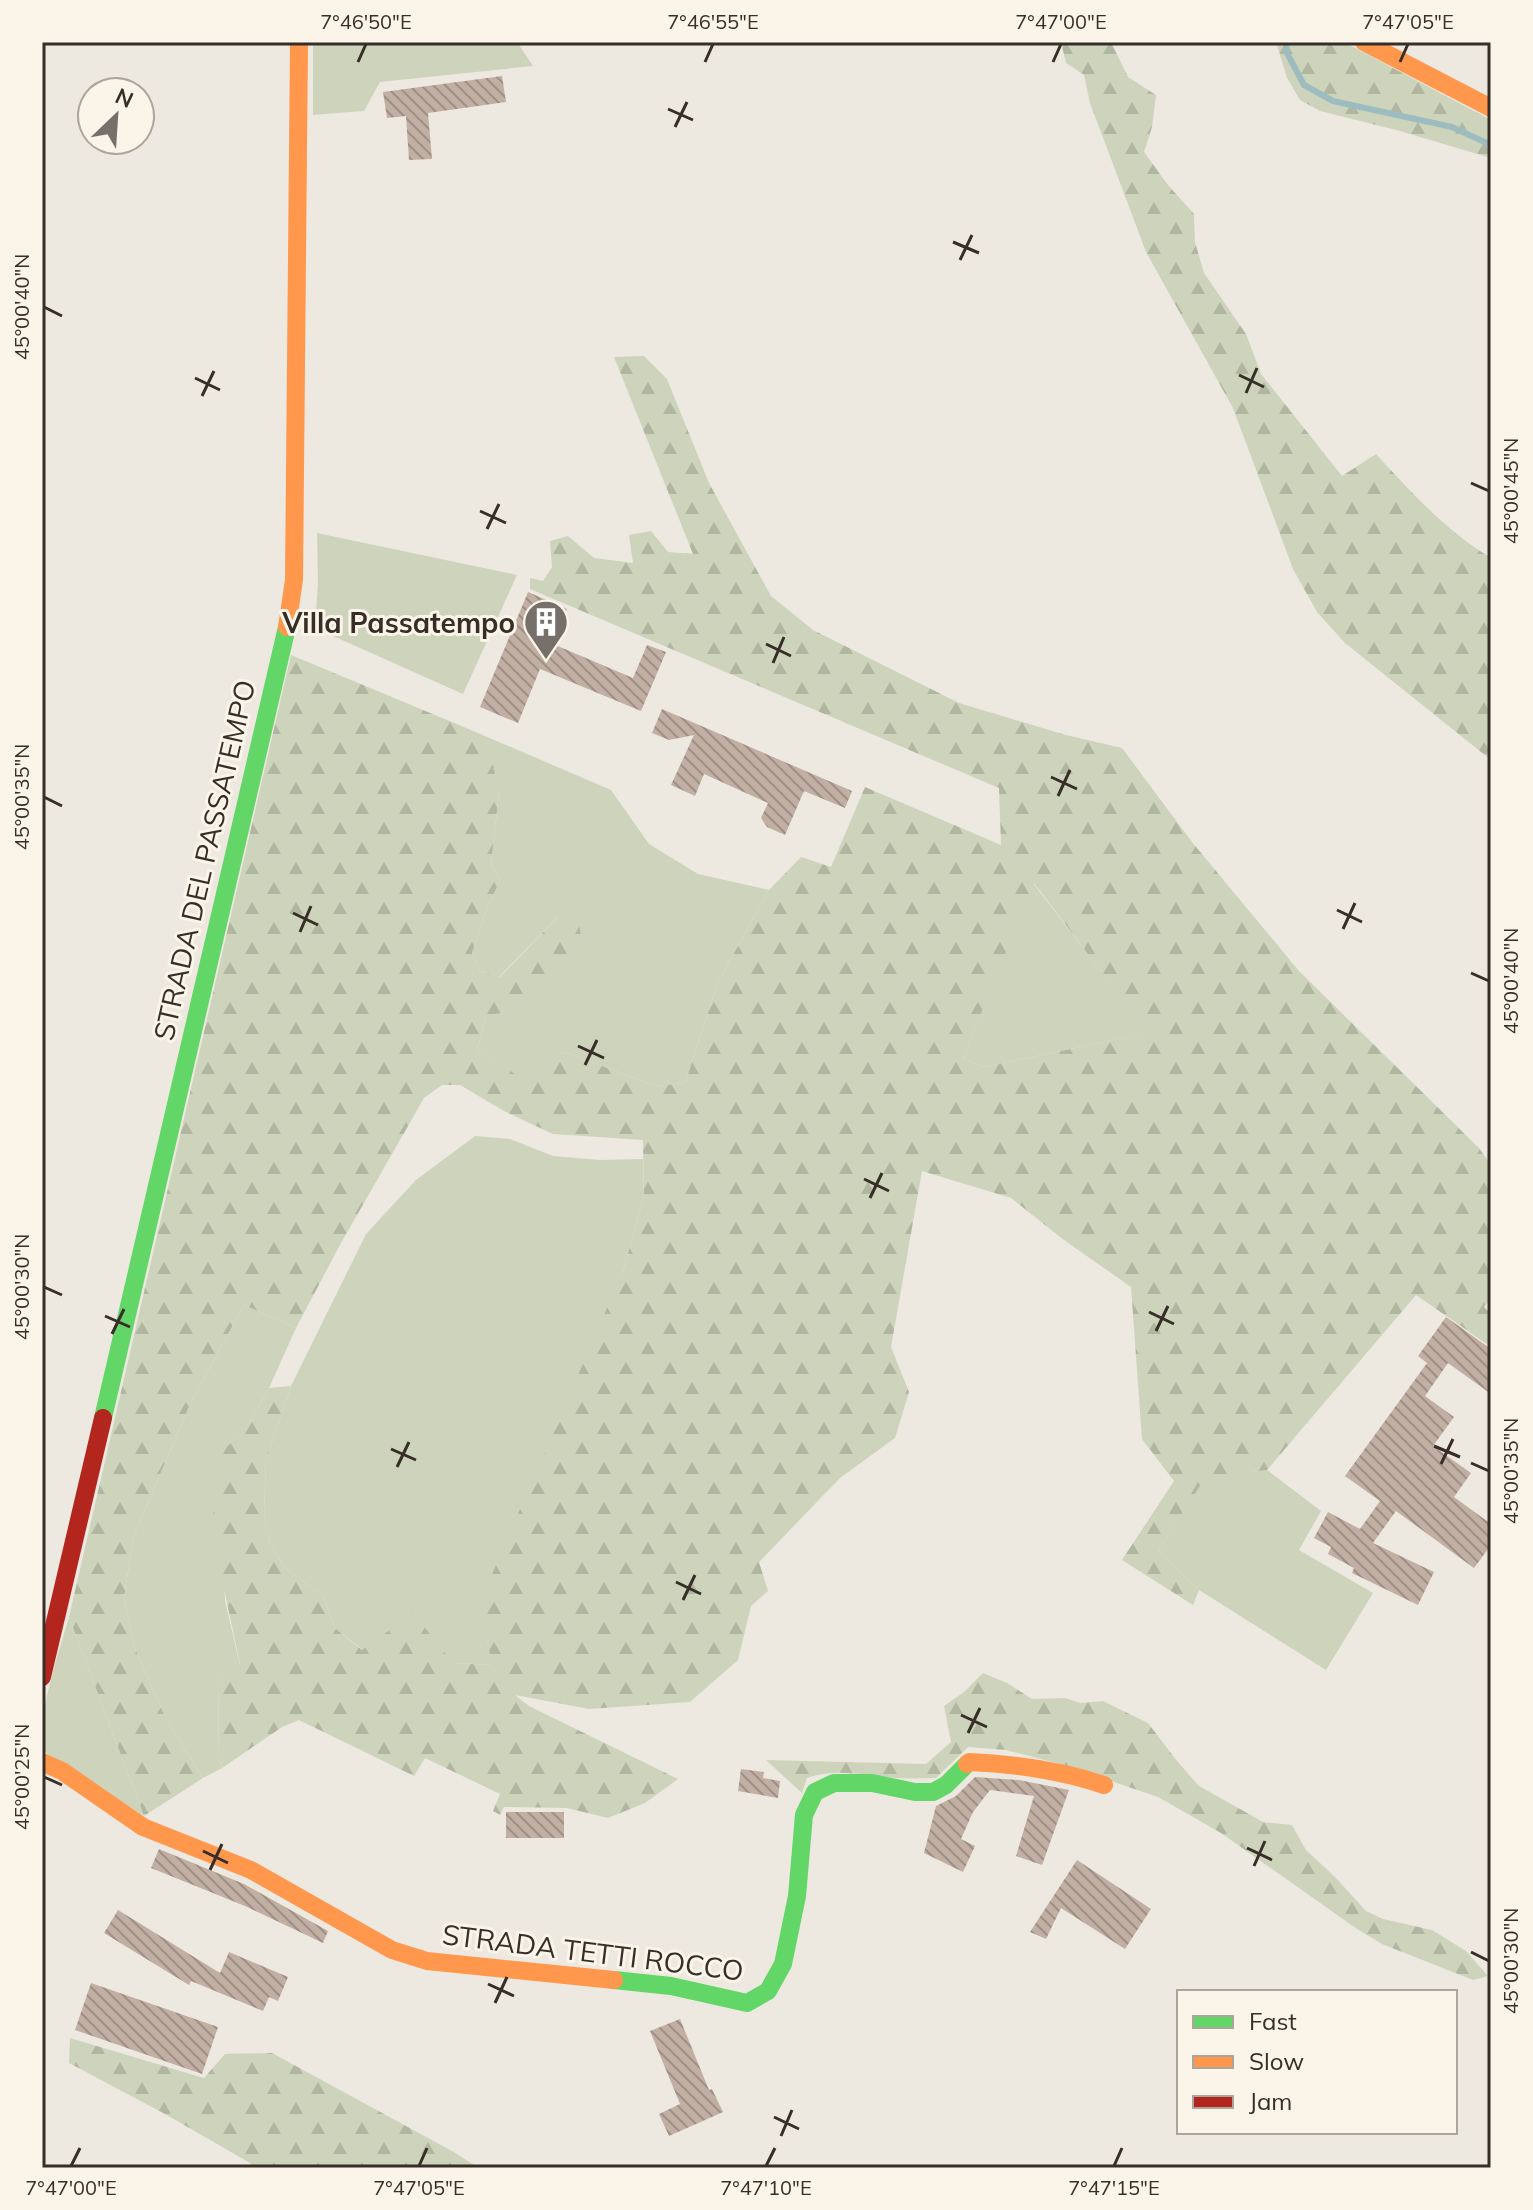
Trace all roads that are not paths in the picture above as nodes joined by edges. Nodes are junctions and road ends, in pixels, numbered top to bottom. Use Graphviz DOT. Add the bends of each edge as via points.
graph roads {
  1 [pos="299,42"];
  2 [pos="1364,42"];
  3 [pos="1491,108"];
  4 [pos="42,1677"];
  5 [pos="42,1762"];
  6 [pos="1104,1785"];
  1 -- 4 [label="street, STRADA DEL PASSATEMPO" via="294,580 287,625"];
  2 -- 3 [label="street"];
  5 -- 6 [label="street, STRADA TETTI ROCCO" via="143,1827 251,1870 392,1950 427,1961 671,1986 747,2003 768,1991 783,1964 797,1896 804,1815 815,1792 834,1783 872,1783 933,1792 969,1762 1007,1763"];
}
